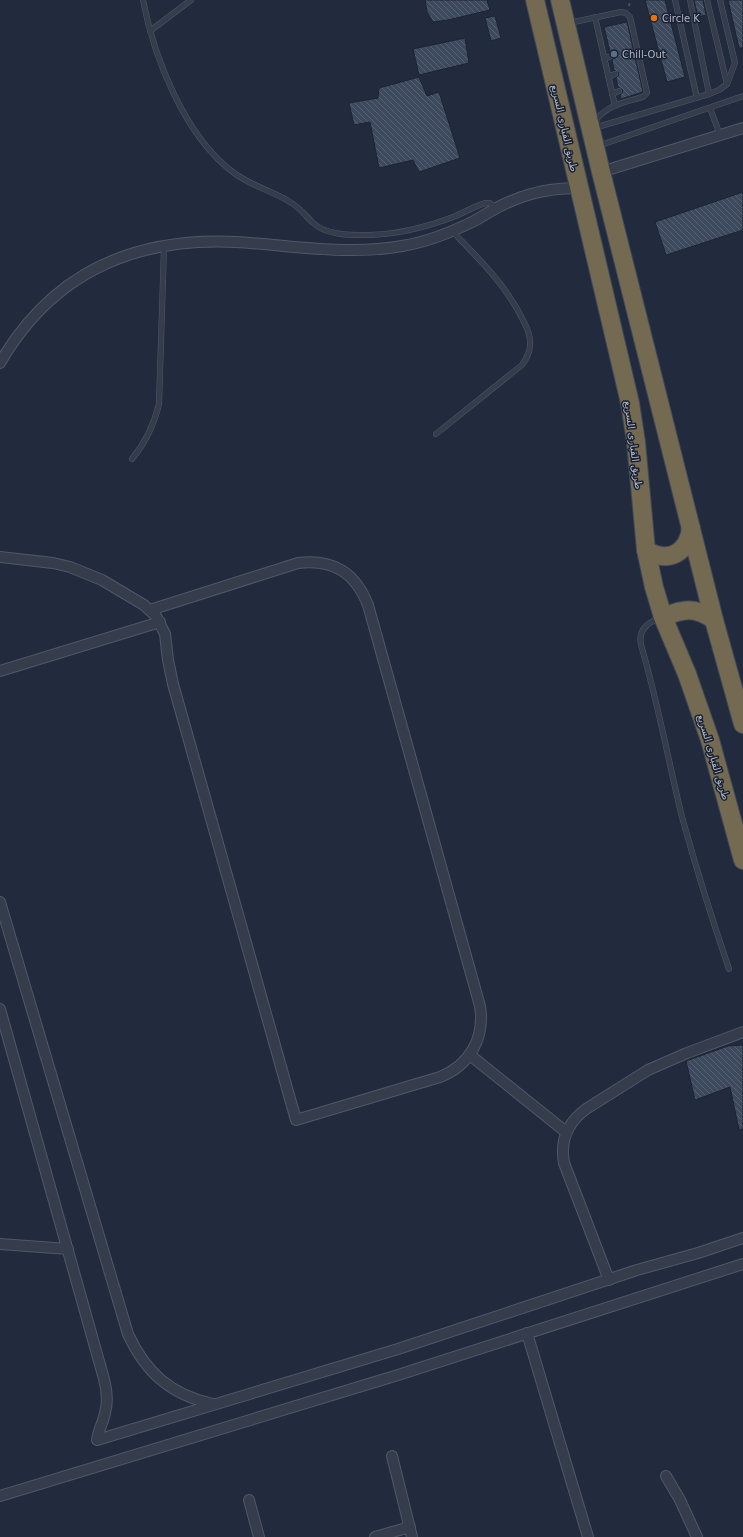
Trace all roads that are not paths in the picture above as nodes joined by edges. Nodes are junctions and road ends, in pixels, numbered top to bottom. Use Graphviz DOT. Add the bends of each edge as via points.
graph roads {
  1 [pos="143,0"];
  2 [pos="191,0"];
  3 [pos="535,0"];
  4 [pos="560,0"];
  5 [pos="674,0"];
  6 [pos="690,0"];
  7 [pos="707,0"];
  8 [pos="720,0"];
  9 [pos="594,18"];
  10 [pos="566,24"];
  11 [pos="150,31"];
  12 [pos="611,56"];
  13 [pos="604,59"];
  14 [pos="615,74"];
  15 [pos="608,77"];
  16 [pos="726,84"];
  17 [pos="619,91"];
  18 [pos="612,94"];
  19 [pos="709,94"];
  20 [pos="743,96"];
  21 [pos="697,98"];
  22 [pos="615,106"];
  23 [pos="710,108"];
  24 [pos="743,128"];
  25 [pos="591,129"];
  26 [pos="720,135"];
  27 [pos="596,147"];
  28 [pos="601,172"];
  29 [pos="579,188"];
  30 [pos="495,208"];
  31 [pos="452,231"];
  32 [pos="164,247"];
  33 [pos="0,364"];
  34 [pos="436,434"];
  35 [pos="132,459"];
  36 [pos="691,528"];
  37 [pos="646,550"];
  38 [pos="0,557"];
  39 [pos="150,610"];
  40 [pos="663,617"];
  41 [pos="714,620"];
  42 [pos="160,622"];
  43 [pos="0,671"];
  44 [pos="743,724"];
  45 [pos="743,860"];
  46 [pos="0,902"];
  47 [pos="729,969"];
  48 [pos="0,1009"];
  49 [pos="743,1032"];
  50 [pos="470,1055"];
  51 [pos="566,1132"];
  52 [pos="743,1238"];
  53 [pos="0,1244"];
  54 [pos="68,1249"];
  55 [pos="743,1264"];
  56 [pos="609,1280"];
  57 [pos="527,1333"];
  58 [pos="215,1405"];
  59 [pos="392,1456"];
  60 [pos="666,1476"];
  61 [pos="0,1496"];
  62 [pos="249,1500"];
  63 [pos="410,1527"];
  64 [pos="259,1537"];
  65 [pos="375,1537"];
  66 [pos="412,1537"];
  67 [pos="588,1537"];
  68 [pos="698,1537"];
  1 -- 11 [label="lane"];
  2 -- 11 [label="lane"];
  3 -- 29 [label="highway, طريق القبارى السريع"];
  4 -- 10 [label="highway"];
  5 -- 21 [label="lane"];
  6 -- 19 [label="lane"];
  7 -- 16 [label="lane"];
  8 -- 16 [label="lane" via="735,60"];
  9 -- 10 [label="lane"];
  9 -- 13 [label="lane"];
  9 -- 22 [label="lane" via="621,12 630,17 634,45 647,91 645,96"];
  10 -- 25 [label="highway"];
  11 -- 30 [label="lane" via="173,91 198,136 214,156 245,180 291,202 319,228 335,233 382,234 431,224 486,203"];
  12 -- 13 [label="lane"];
  13 -- 15 [label="lane"];
  14 -- 15 [label="lane"];
  15 -- 18 [label="lane"];
  16 -- 19 [label="lane" via="720,90"];
  17 -- 18 [label="lane"];
  18 -- 22 [label="lane"];
  19 -- 21 [label="lane"];
  20 -- 23 [label="lane"];
  21 -- 25 [label="lane"];
  22 -- 25 [label="lane" via="601,114"];
  23 -- 26 [label="lane"];
  23 -- 27 [label="lane"];
  24 -- 26 [label="street"];
  25 -- 27 [label="highway"];
  26 -- 28 [label="street"];
  27 -- 28 [label="highway"];
  28 -- 36 [label="highway"];
  29 -- 30 [label="street" via="530,194"];
  29 -- 37 [label="highway, طريق القبارى السريع" via="630,403"];
  30 -- 31 [label="street"];
  31 -- 32 [label="street" via="428,240 378,250 236,242"];
  31 -- 34 [label="lane" via="492,272 510,297 528,331 530,346 522,365"];
  32 -- 33 [label="street" via="117,258 64,288 34,316 13,342"];
  32 -- 35 [label="lane" via="159,404 152,428"];
  36 -- 37 [label="highway" via="686,545 676,554 663,557"];
  36 -- 41 [label="highway"];
  37 -- 40 [label="highway, طريق القبارى السريع"];
  38 -- 39 [label="street" via="53,563 86,572 107,582"];
  39 -- 42 [label="street"];
  39 -- 50 [label="street" via="298,563 328,564 353,579 362,591 480,1006 482,1016 479,1037"];
  40 -- 41 [label="highway" via="677,611 692,610"];
  40 -- 45 [label="highway, طريق القبارى السريع" via="687,674 710,740"];
  40 -- 47 [label="lane" via="651,621 643,629 640,640 683,818"];
  41 -- 44 [label="highway"];
  42 -- 43 [label="street"];
  42 -- 50 [label="street" via="165,634 175,691 296,1120 440,1077 453,1070"];
  46 -- 58 [label="street" via="128,1334 144,1364 168,1386 183,1395"];
  48 -- 54 [label="street"];
  49 -- 51 [label="street" via="681,1055 642,1073 579,1114"];
  50 -- 51 [label="street"];
  51 -- 56 [label="street" via="562,1148 564,1163"];
  52 -- 56 [label="street"];
  53 -- 54 [label="street"];
  54 -- 58 [label="street" via="107,1390 105,1413 97,1440"];
  55 -- 57 [label="street"];
  56 -- 58 [label="street"];
  57 -- 61 [label="street" via="398,1375"];
  57 -- 67 [label="street"];
  59 -- 63 [label="street"];
  60 -- 68 [label="street"];
  62 -- 64 [label="street"];
  63 -- 65 [label="street"];
  63 -- 66 [label="street"];
}
